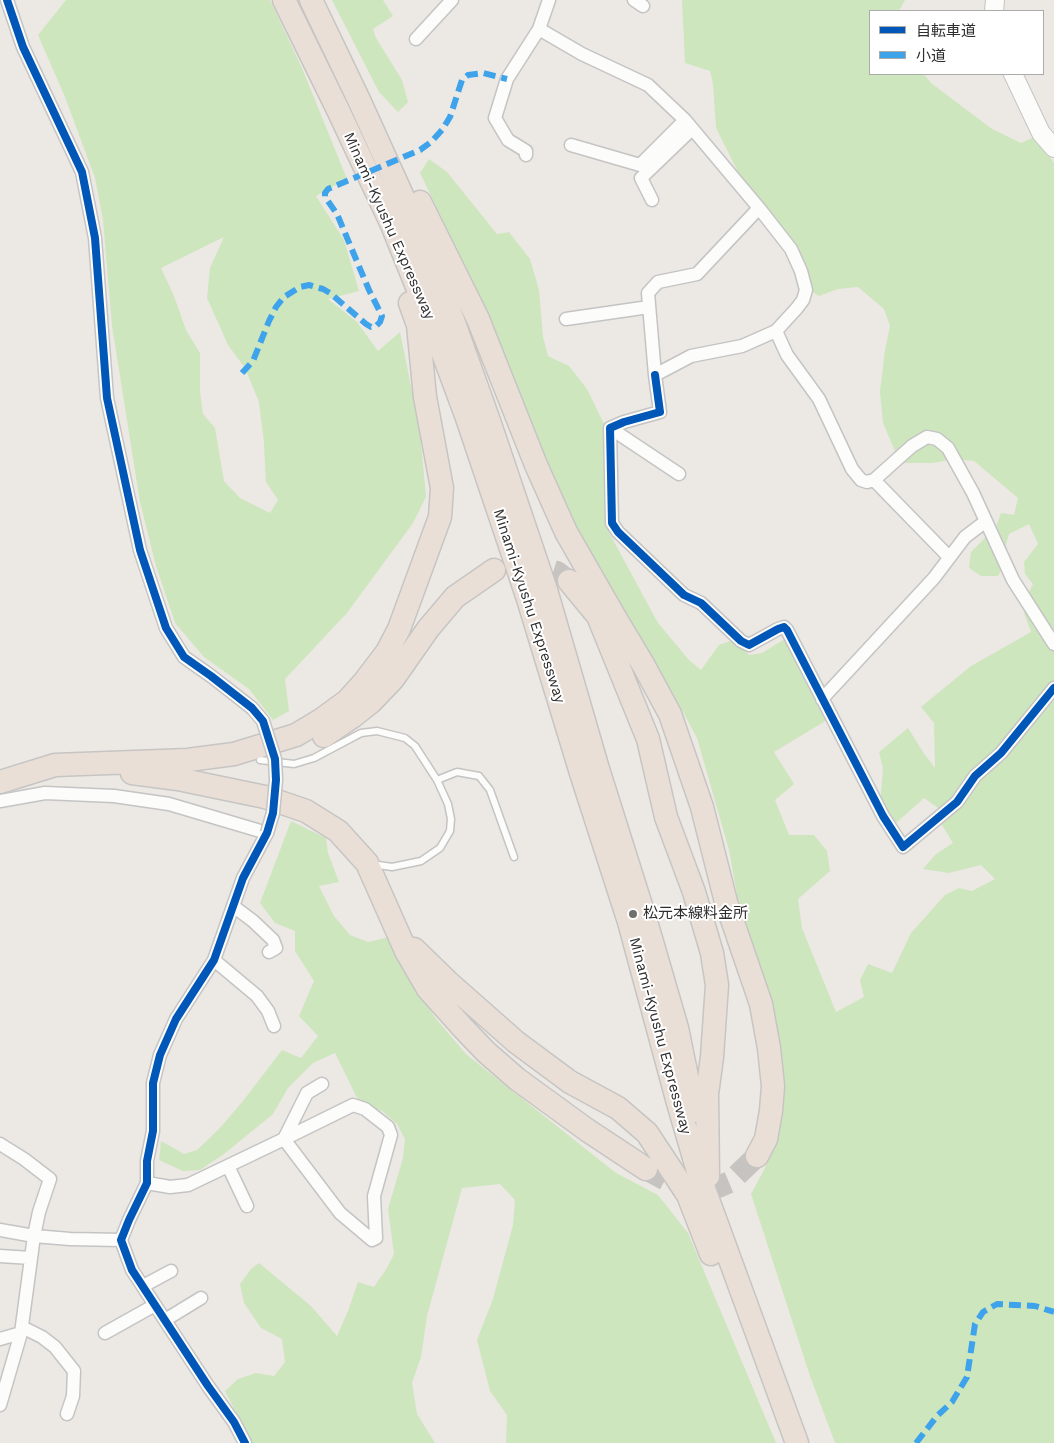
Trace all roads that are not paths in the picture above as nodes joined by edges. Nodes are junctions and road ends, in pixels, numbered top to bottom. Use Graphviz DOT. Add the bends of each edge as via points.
graph roads {
  1 [pos="6,0"];
  2 [pos="284,0"];
  3 [pos="311,0"];
  4 [pos="318,0"];
  5 [pos="452,0"];
  6 [pos="549,0"];
  7 [pos="539,29"];
  8 [pos="416,39"];
  9 [pos="1012,75"];
  10 [pos="338,110"];
  11 [pos="688,125"];
  12 [pos="571,145"];
  13 [pos="1054,148"];
  14 [pos="526,155"];
  15 [pos="652,200"];
  16 [pos="759,208"];
  17 [pos="649,307"];
  18 [pos="566,319"];
  19 [pos="776,330"];
  20 [pos="655,375"];
  21 [pos="610,428"];
  22 [pos="679,474"];
  23 [pos="874,480"];
  24 [pos="986,521"];
  25 [pos="949,557"];
  26 [pos="494,570"];
  27 [pos="569,581"];
  28 [pos="1054,644"];
  29 [pos="1054,688"];
  30 [pos="822,699"];
  31 [pos="260,760"];
  32 [pos="130,761"];
  33 [pos="28,772"];
  34 [pos="437,780"];
  35 [pos="0,782"];
  36 [pos="0,801"];
  37 [pos="267,833"];
  38 [pos="514,857"];
  39 [pos="366,863"];
  40 [pos="375,884"];
  41 [pos="233,906"];
  42 [pos="269,952"];
  43 [pos="214,960"];
  44 [pos="274,1026"];
  45 [pos="322,1084"];
  46 [pos="284,1139"];
  47 [pos="0,1144"];
  48 [pos="757,1156"];
  49 [pos="228,1166"];
  50 [pos="646,1169"];
  51 [pos="708,1176"];
  52 [pos="147,1183"];
  53 [pos="248,1206"];
  54 [pos="0,1230"];
  55 [pos="719,1232"];
  56 [pos="34,1236"];
  57 [pos="121,1240"];
  58 [pos="0,1256"];
  59 [pos="31,1258"];
  60 [pos="171,1271"];
  61 [pos="143,1286"];
  62 [pos="201,1298"];
  63 [pos="155,1305"];
  64 [pos="165,1320"];
  65 [pos="21,1330"];
  66 [pos="105,1333"];
  67 [pos="0,1339"];
  68 [pos="0,1406"];
  69 [pos="67,1414"];
  70 [pos="245,1443"];
  71 [pos="791,1443"];
  72 [pos="797,1443"];
  1 -- 37 [label="street, bridge" via="23,47 82,172 95,238 107,398 140,550 166,628 184,657 252,708 263,721 275,759 276,780 273,813"];
  2 -- 10 [label="highway, Minami-Kyushu Expressway"];
  3 -- 51 [label="highway, Minami-Kyushu Expressway" via="412,217 454,320 489,421 546,590 674,1019"];
  4 -- 48 [label="highway" via="478,319 566,532 670,714 702,808 726,902 761,1004 773,1086 766,1139"];
  5 -- 8 [label="street"];
  6 -- 7 [label="street"];
  7 -- 11 [label="street" via="582,54 648,85"];
  7 -- 14 [label="street" via="508,79 495,118 508,140 526,151"];
  9 -- 13 [label="street" via="1041,133"];
  10 -- 32 [label="highway" via="418,325 424,398 442,488 440,517 400,628 387,652 347,701 296,735 234,754 188,760"];
  10 -- 55 [label="highway, Minami-Kyushu Expressway" via="392,224 467,418 528,599 629,922 678,1103"];
  11 -- 12 [label="street" via="640,165"];
  11 -- 15 [label="street" via="641,178"];
  11 -- 16 [label="street"];
  16 -- 17 [label="street" via="697,274 658,282 648,293"];
  16 -- 19 [label="street" via="791,249 806,290 797,308"];
  17 -- 18 [label="street"];
  17 -- 20 [label="street"];
  19 -- 20 [label="street" via="742,346 691,356"];
  19 -- 23 [label="street" via="787,355 819,399 852,469 861,480"];
  20 -- 21 [label="street" via="660,412"];
  21 -- 22 [label="street"];
  21 -- 30 [label="street" via="612,523 618,532 744,644 749,645 784,627"];
  23 -- 24 [label="street" via="912,446 927,437 937,439 948,448"];
  23 -- 25 [label="street"];
  24 -- 25 [label="street" via="965,537"];
  24 -- 28 [label="street" via="1013,580"];
  25 -- 30 [label="street" via="934,578"];
  26 -- 31 [label="highway" via="454,598 394,679 372,702 330,733 276,757"];
  27 -- 51 [label="highway" via="598,616 648,739 666,817 712,953 717,985 707,1094"];
  29 -- 30 [label="street" via="957,802 903,847 883,816"];
  31 -- 32 [label="highway" via="203,767"];
  31 -- 34 [label="lane" via="294,764 314,758 362,733 377,731 405,738 415,746"];
  32 -- 33 [label="highway" via="55,765"];
  33 -- 35 [label="highway"];
  33 -- 39 [label="highway" via="86,770 138,774 265,797 306,811 338,831"];
  34 -- 38 [label="lane" via="457,772 478,776 490,790"];
  34 -- 39 [label="lane" via="451,819 450,831 440,848 421,861 406,865 392,867"];
  36 -- 37 [label="street" via="45,793 114,796 169,804"];
  37 -- 41 [label="street" via="243,878"];
  39 -- 40 [label="highway"];
  40 -- 50 [label="highway" via="406,951 428,989 486,1052 517,1079"];
  40 -- 71 [label="highway" via="402,933 448,982 516,1042 570,1082 618,1108 647,1133 688,1194"];
  41 -- 42 [label="street" via="273,940 276,948"];
  41 -- 43 [label="street"];
  43 -- 44 [label="street" via="257,996"];
  43 -- 52 [label="street" via="176,1019 160,1055 153,1084 153,1131 147,1161"];
  45 -- 46 [label="street" via="307,1093"];
  46 -- 46 [label="street" via="353,1106 365,1108 388,1127 391,1135 374,1196 376,1238 372,1240 340,1213"];
  46 -- 49 [label="street"];
  47 -- 56 [label="street" via="50,1179"];
  49 -- 52 [label="street" via="188,1185 170,1187"];
  49 -- 53 [label="street"];
  51 -- 55 [label="highway, Minami-Kyushu Expressway"];
  52 -- 57 [label="street"];
  54 -- 56 [label="street"];
  55 -- 72 [label="highway, Minami-Kyushu Expressway"];
  56 -- 57 [label="street"];
  56 -- 59 [label="street"];
  57 -- 61 [label="street" via="132,1270"];
  58 -- 59 [label="street"];
  59 -- 65 [label="street"];
  60 -- 61 [label="street"];
  61 -- 63 [label="street"];
  62 -- 64 [label="street"];
  63 -- 64 [label="street"];
  63 -- 66 [label="street"];
  64 -- 70 [label="street"];
  65 -- 67 [label="street"];
  65 -- 68 [label="street"];
  65 -- 69 [label="street" via="42,1337 55,1346 74,1371"];
}
